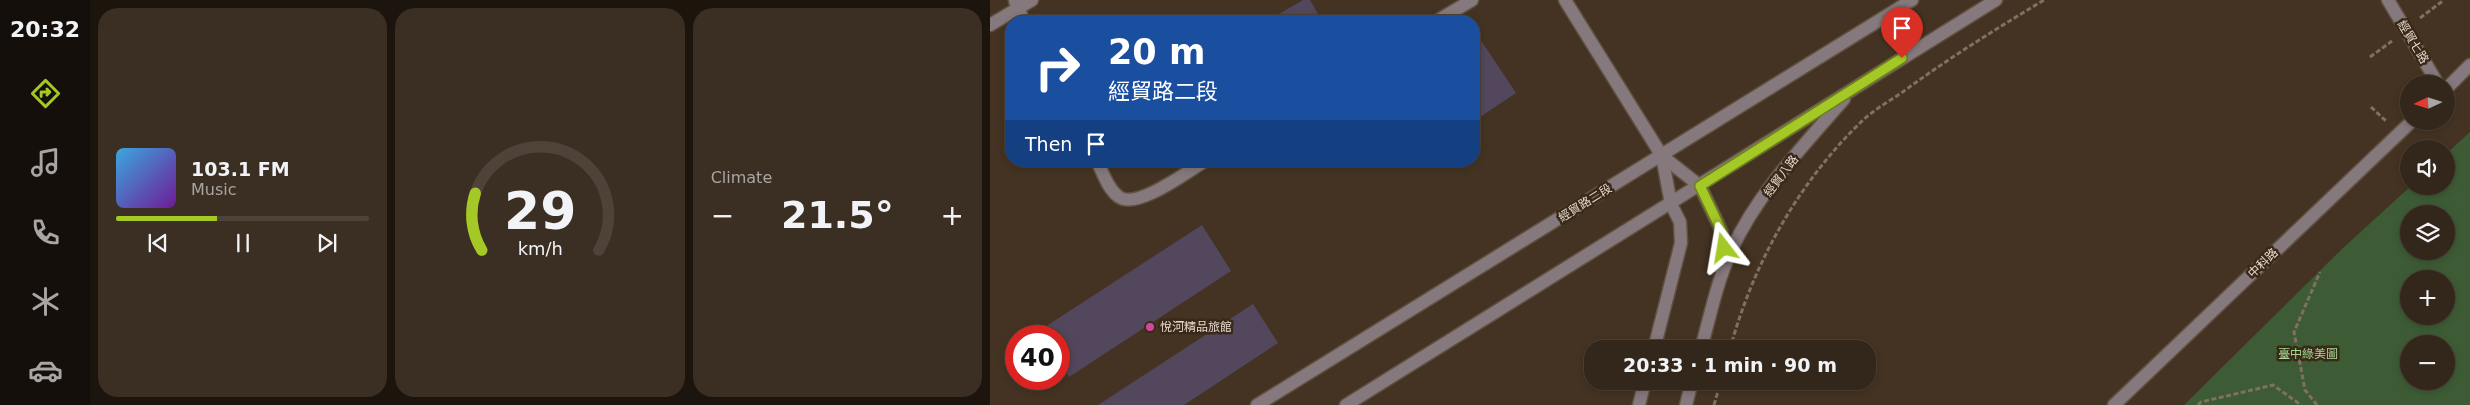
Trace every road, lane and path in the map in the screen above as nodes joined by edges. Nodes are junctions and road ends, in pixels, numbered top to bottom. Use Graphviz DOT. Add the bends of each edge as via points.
graph roads {
  1 [pos="1032,0"];
  2 [pos="1472,0"];
  3 [pos="1565,0"];
  4 [pos="1912,0"];
  5 [pos="1996,0"];
  6 [pos="2044,0"];
  7 [pos="2388,0"];
  8 [pos="1017,4"];
  9 [pos="1447,15"];
  10 [pos="990,24"];
  11 [pos="2470,65"];
  12 [pos="2433,75"];
  13 [pos="2455,80"];
  14 [pos="1855,87"];
  15 [pos="2403,130"];
  16 [pos="1662,156"];
  17 [pos="1100,167"];
  18 [pos="1195,167"];
  19 [pos="1700,186"];
  20 [pos="1671,204"];
  21 [pos="2320,272"];
  22 [pos="1722,274"];
  23 [pos="1656,340"];
  24 [pos="1704,340"];
  25 [pos="1733,340"];
  26 [pos="1643,390"];
  27 [pos="1690,390"];
  28 [pos="1718,390"];
  29 [pos="1257,405"];
  30 [pos="1346,405"];
  31 [pos="1639,405"];
  32 [pos="1686,405"];
  33 [pos="1714,405"];
  34 [pos="2114,405"];
  35 [pos="2198,405"];
  36 [pos="2301,405"];
  37 [pos="2317,405"];
  1 -- 8 [label="street"];
  2 -- 9 [label="street"];
  3 -- 16 [label="street, 經貿八路"];
  4 -- 16 [label="street, 經貿路二段"];
  5 -- 14 [label="street"];
  6 -- 25 [label="path" via="1944,61 1862,120 1826,158 1778,230 1756,277"];
  7 -- 12 [label="street, 經貿七路"];
  8 -- 10 [label="street"];
  11 -- 13 [label="street"];
  14 -- 19 [label="street"];
  14 -- 22 [label="street, 經貿八路" via="1769,189 1742,230"];
  15 -- 34 [label="street, 中科路"];
  16 -- 19 [label="street, 經貿八路"];
  16 -- 20 [label="street, 經貿八路"];
  16 -- 29 [label="street, 經貿路二段"];
  17 -- 18 [label="street" via="1112,190 1129,201 1143,197"];
  19 -- 20 [label="street"];
  19 -- 22 [label="street, 經貿八路" via="1722,232"];
  20 -- 23 [label="street, 經貿八路" via="1680,222 1681,243"];
  20 -- 30 [label="street"];
  21 -- 37 [label="path" via="2294,332 2305,390"];
  22 -- 24 [label="street, 經貿八路"];
  26 -- 31 [label="street"];
  27 -- 32 [label="street"];
  28 -- 33 [label="path"];
  35 -- 36 [label="path" via="2273,385"];
}
